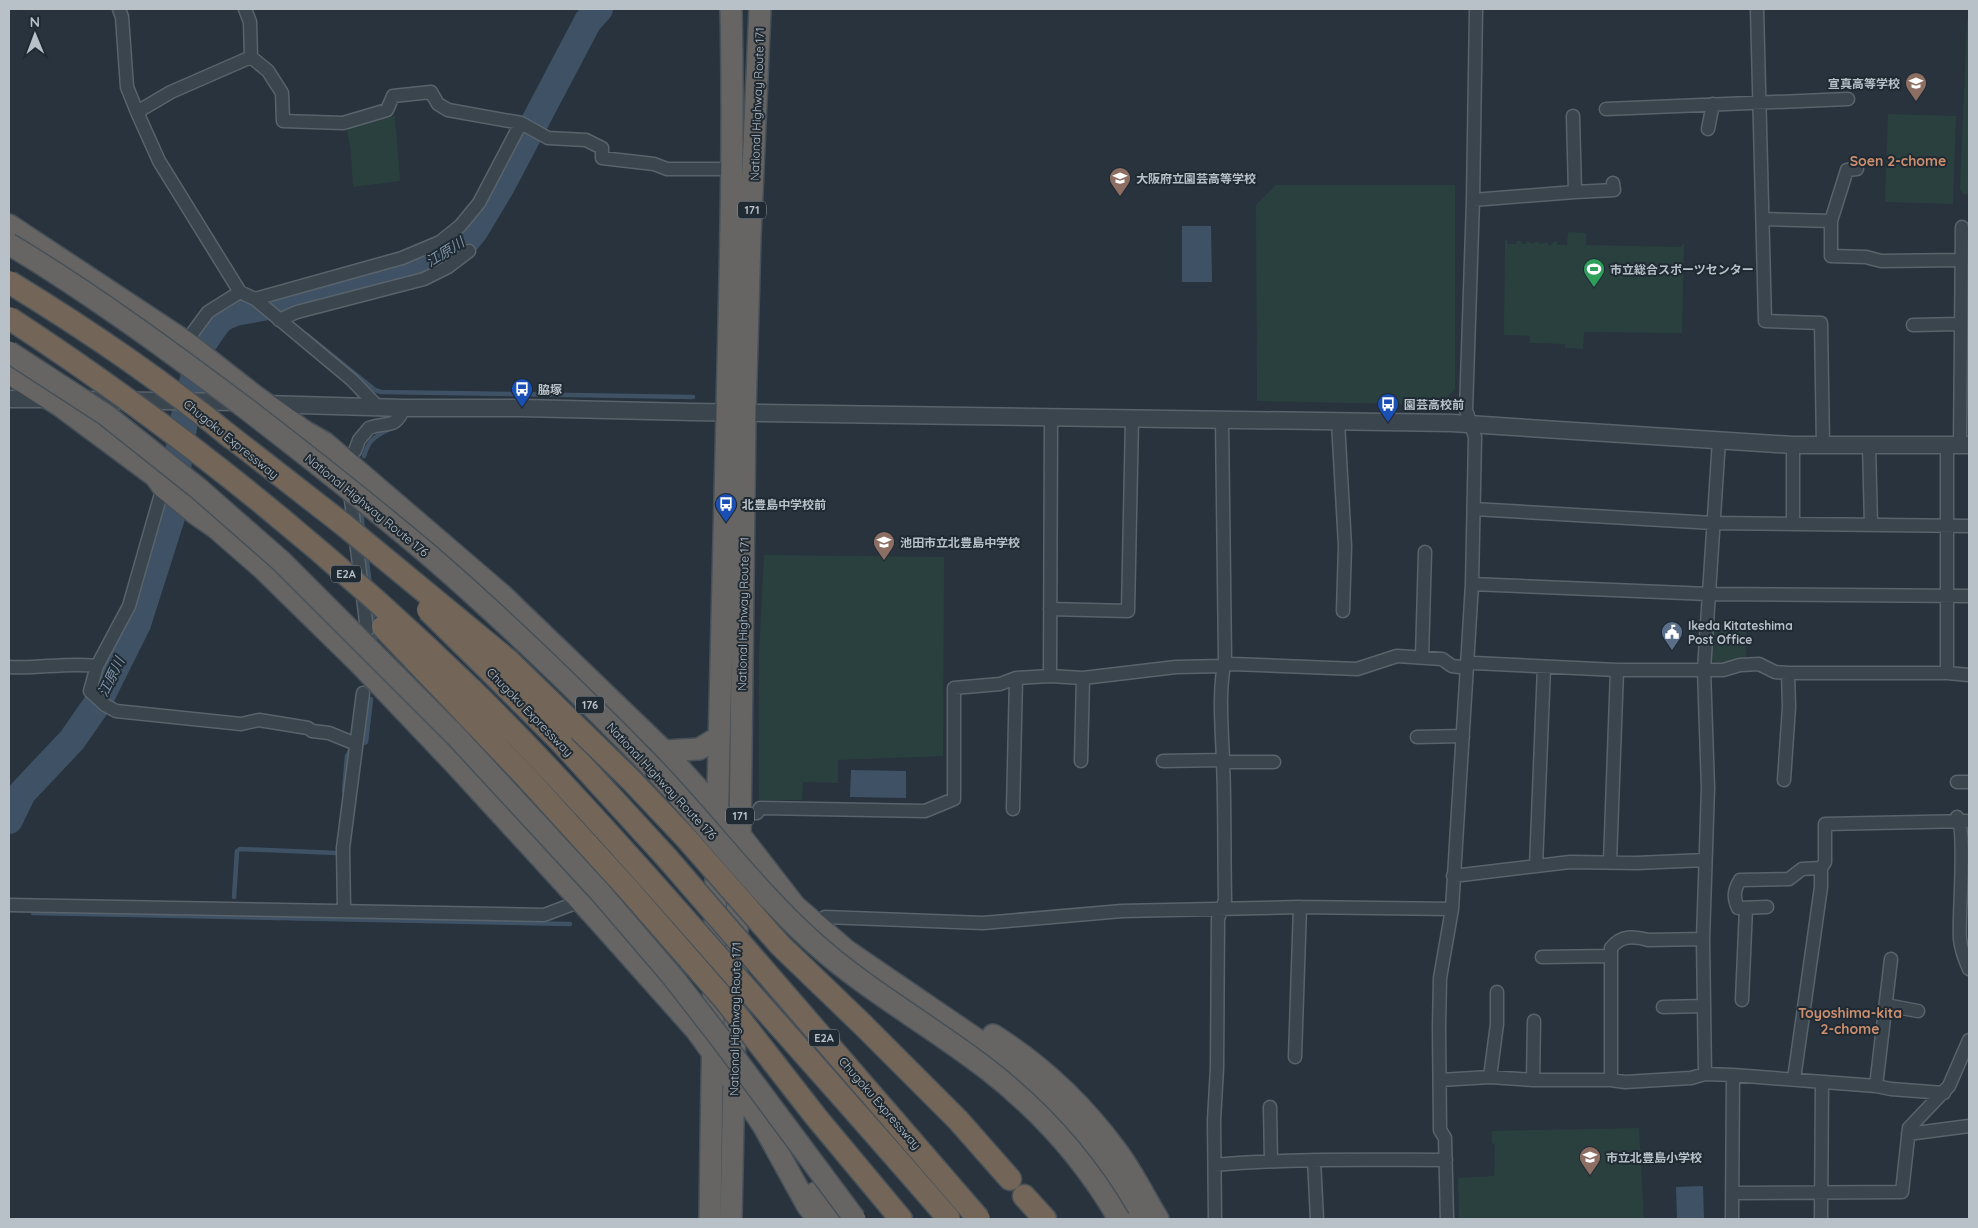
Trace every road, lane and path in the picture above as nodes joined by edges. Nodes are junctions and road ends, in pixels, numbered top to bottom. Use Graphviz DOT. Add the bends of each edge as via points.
graph roads {
  1 [pos="119,9"];
  2 [pos="245,9"];
  3 [pos="731,9"];
  4 [pos="760,9"];
  5 [pos="1476,9"];
  6 [pos="1757,9"];
  7 [pos="251,57"];
  8 [pos="1848,99"];
  9 [pos="1713,104"];
  10 [pos="1760,104"];
  11 [pos="1606,109"];
  12 [pos="137,112"];
  13 [pos="1573,116"];
  14 [pos="521,123"];
  15 [pos="1708,129"];
  16 [pos="732,169"];
  17 [pos="1857,169"];
  18 [pos="1614,183"];
  19 [pos="1575,192"];
  20 [pos="1473,200"];
  21 [pos="1763,219"];
  22 [pos="1831,221"];
  23 [pos="9,225"];
  24 [pos="1962,227"];
  25 [pos="9,244"];
  26 [pos="469,251"];
  27 [pos="1961,260"];
  28 [pos="9,282"];
  29 [pos="240,292"];
  30 [pos="256,299"];
  31 [pos="276,316"];
  32 [pos="9,318"];
  33 [pos="1914,324"];
  34 [pos="1960,324"];
  35 [pos="186,342"];
  36 [pos="9,352"];
  37 [pos="9,373"];
  38 [pos="9,399"];
  39 [pos="50,399"];
  40 [pos="266,404"];
  41 [pos="379,408"];
  42 [pos="404,408"];
  43 [pos="736,412"];
  44 [pos="1051,418"];
  45 [pos="1132,419"];
  46 [pos="1222,420"];
  47 [pos="1338,422"];
  48 [pos="1470,424"];
  49 [pos="222,430"];
  50 [pos="1719,440"];
  51 [pos="1793,444"];
  52 [pos="1823,445"];
  53 [pos="1959,445"];
  54 [pos="1869,446"];
  55 [pos="355,451"];
  56 [pos="202,454"];
  57 [pos="163,487"];
  58 [pos="351,500"];
  59 [pos="1474,509"];
  60 [pos="1713,522"];
  61 [pos="1793,523"];
  62 [pos="1870,524"];
  63 [pos="1947,526"];
  64 [pos="1969,526"];
  65 [pos="1425,552"];
  66 [pos="1472,584"];
  67 [pos="1709,594"];
  68 [pos="1947,596"];
  69 [pos="1969,596"];
  70 [pos="1050,610"];
  71 [pos="1343,611"];
  72 [pos="367,630"];
  73 [pos="1422,656"];
  74 [pos="1467,665"];
  75 [pos="97,666"];
  76 [pos="1223,666"];
  77 [pos="9,667"];
  78 [pos="1544,667"];
  79 [pos="1617,670"];
  80 [pos="1704,670"];
  81 [pos="1788,673"];
  82 [pos="1947,673"];
  83 [pos="1969,675"];
  84 [pos="1050,676"];
  85 [pos="1016,678"];
  86 [pos="1083,678"];
  87 [pos="363,693"];
  88 [pos="1463,736"];
  89 [pos="719,737"];
  90 [pos="1417,737"];
  91 [pos="356,744"];
  92 [pos="664,751"];
  93 [pos="1081,761"];
  94 [pos="1163,761"];
  95 [pos="1223,761"];
  96 [pos="1274,762"];
  97 [pos="1784,780"];
  98 [pos="1013,809"];
  99 [pos="718,813"];
  100 [pos="757,813"];
  101 [pos="1963,820"];
  102 [pos="740,836"];
  103 [pos="755,854"];
  104 [pos="1705,860"];
  105 [pos="1610,862"];
  106 [pos="1536,866"];
  107 [pos="1821,868"];
  108 [pos="1453,876"];
  109 [pos="1965,897"];
  110 [pos="581,901"];
  111 [pos="9,905"];
  112 [pos="1300,907"];
  113 [pos="1767,907"];
  114 [pos="1746,908"];
  115 [pos="1220,909"];
  116 [pos="1452,909"];
  117 [pos="344,910"];
  118 [pos="825,917"];
  119 [pos="1703,939"];
  120 [pos="1610,956"];
  121 [pos="1542,957"];
  122 [pos="1891,959"];
  123 [pos="1969,969"];
  124 [pos="1497,992"];
  125 [pos="1742,1000"];
  126 [pos="1886,1005"];
  127 [pos="1704,1006"];
  128 [pos="1663,1007"];
  129 [pos="1918,1011"];
  130 [pos="1534,1021"];
  131 [pos="1969,1040"];
  132 [pos="712,1053"];
  133 [pos="1295,1057"];
  134 [pos="1705,1074"];
  135 [pos="1733,1075"];
  136 [pos="1490,1077"];
  137 [pos="1794,1079"];
  138 [pos="1440,1080"];
  139 [pos="1533,1080"];
  140 [pos="1610,1080"];
  141 [pos="734,1081"];
  142 [pos="1822,1082"];
  143 [pos="1876,1086"];
  144 [pos="1944,1092"];
  145 [pos="1270,1107"];
  146 [pos="1969,1126"];
  147 [pos="1908,1134"];
  148 [pos="1314,1160"];
  149 [pos="1446,1160"];
  150 [pos="1271,1161"];
  151 [pos="1215,1165"];
  152 [pos="1010,1179"];
  153 [pos="1732,1193"];
  154 [pos="1821,1193"];
  155 [pos="1024,1196"];
  156 [pos="826,1214"];
  157 [pos="710,1219"];
  158 [pos="731,1219"];
  159 [pos="855,1219"];
  160 [pos="901,1219"];
  161 [pos="949,1219"];
  162 [pos="979,1219"];
  163 [pos="1045,1219"];
  164 [pos="1119,1219"];
  165 [pos="1138,1219"];
  166 [pos="1158,1219"];
  167 [pos="1215,1219"];
  168 [pos="1317,1219"];
  169 [pos="1447,1219"];
  170 [pos="1732,1219"];
  171 [pos="1821,1219"];
  1 -- 12 [label="street" via="127,87"];
  2 -- 7 [label="street" via="250,22"];
  3 -- 16 [label="highway, National Highway Route 171 / 171"];
  4 -- 43 [label="highway, National Highway Route 171 / 171" via="750,248"];
  5 -- 20 [label="street"];
  6 -- 10 [label="street"];
  7 -- 12 [label="street" via="171,92"];
  7 -- 14 [label="street" via="268,71 282,93 283,121 343,123 387,110 393,96 431,92 438,104 448,110"];
  8 -- 10 [label="street"];
  9 -- 10 [label="street"];
  9 -- 11 [label="street"];
  9 -- 15 [label="street"];
  10 -- 21 [label="street"];
  12 -- 29 [label="street" via="159,161"];
  13 -- 19 [label="street"];
  14 -- 16 [label="street" via="548,138 586,140 602,148 602,158 654,164 667,169"];
  14 -- 30 [label="street" via="479,203 460,226 440,242 402,258"];
  16 -- 43 [label="highway, National Highway Route 171 / 171"];
  17 -- 22 [label="street" via="1847,170"];
  18 -- 19 [label="street" via="1614,190"];
  19 -- 20 [label="street"];
  20 -- 48 [label="street" via="1466,410"];
  21 -- 22 [label="street"];
  21 -- 52 [label="street" via="1765,321 1821,323"];
  22 -- 27 [label="street" via="1831,256 1881,261"];
  23 -- 35 [label="highway"];
  24 -- 27 [label="street"];
  25 -- 164 [label="highway, National Highway Route 176 / 176, bridge" via="130,323 226,394 322,467 430,556 536,652 644,758 776,906 813,942 849,972 986,1068 1023,1098 1054,1128 1086,1167"];
  26 -- 31 [label="street" via="424,279"];
  27 -- 34 [label="street"];
  28 -- 49 [label="highway, Chugoku Expressway / E2A, bridge" via="152,377"];
  29 -- 30 [label="street"];
  29 -- 35 [label="street" via="208,312"];
  30 -- 31 [label="street"];
  31 -- 41 [label="street" via="352,380"];
  32 -- 56 [label="highway, Chugoku Expressway / E2A, bridge" via="135,403"];
  33 -- 34 [label="street"];
  34 -- 53 [label="street"];
  35 -- 40 [label="highway"];
  36 -- 159 [label="highway, bridge" via="106,415 199,489 281,561 422,700 567,855 672,976"];
  37 -- 39 [label="highway"];
  38 -- 39 [label="street"];
  39 -- 40 [label="street"];
  39 -- 57 [label="highway" via="155,476"];
  40 -- 41 [label="street"];
  40 -- 92 [label="highway" via="339,454 501,594"];
  41 -- 42 [label="street"];
  42 -- 43 [label="street"];
  42 -- 55 [label="street" via="396,423 369,428"];
  43 -- 44 [label="street"];
  43 -- 89 [label="highway, National Highway Route 171 / 171"];
  43 -- 102 [label="highway, National Highway Route 171 / 171"];
  44 -- 45 [label="street"];
  44 -- 70 [label="street"];
  45 -- 46 [label="street"];
  45 -- 70 [label="street" via="1128,611"];
  46 -- 47 [label="street"];
  46 -- 76 [label="street"];
  47 -- 48 [label="street"];
  47 -- 71 [label="street" via="1345,546"];
  48 -- 50 [label="street"];
  48 -- 59 [label="street" via="1475,437"];
  49 -- 152 [label="highway, bridge" via="509,661 632,781 780,945 958,1120"];
  49 -- 162 [label="highway, Chugoku Expressway / E2A, bridge" via="323,515 424,607 560,742 674,866"];
  50 -- 51 [label="street"];
  50 -- 60 [label="street"];
  51 -- 52 [label="street"];
  51 -- 61 [label="street"];
  52 -- 54 [label="street"];
  53 -- 54 [label="street"];
  53 -- 63 [label="street"];
  54 -- 62 [label="street"];
  56 -- 160 [label="highway, bridge" via="394,638 526,777 725,1000"];
  56 -- 161 [label="highway, Chugoku Expressway / E2A, bridge" via="304,537 481,700 646,875"];
  57 -- 75 [label="street" via="129,606"];
  57 -- 110 [label="highway" via="235,544 361,665 468,776"];
  58 -- 72 [label="street"];
  59 -- 60 [label="street"];
  59 -- 66 [label="street"];
  60 -- 61 [label="street"];
  60 -- 67 [label="street"];
  61 -- 62 [label="street"];
  62 -- 63 [label="street"];
  63 -- 64 [label="street"];
  63 -- 68 [label="street"];
  65 -- 73 [label="street"];
  66 -- 67 [label="street"];
  66 -- 74 [label="street"];
  67 -- 68 [label="street"];
  67 -- 80 [label="street"];
  68 -- 69 [label="street"];
  68 -- 82 [label="street"];
  70 -- 84 [label="street"];
  73 -- 74 [label="street" via="1442,659 1452,666"];
  73 -- 76 [label="street" via="1397,656 1357,669"];
  74 -- 78 [label="street"];
  74 -- 88 [label="street"];
  75 -- 77 [label="street"];
  75 -- 91 [label="street" via="91,686 93,694 116,711 241,724 260,720 329,733"];
  76 -- 86 [label="street" via="1176,667"];
  76 -- 95 [label="street" via="1220,718"];
  78 -- 79 [label="street"];
  78 -- 106 [label="street"];
  79 -- 80 [label="street"];
  79 -- 105 [label="street"];
  80 -- 81 [label="street" via="1759,664 1775,672"];
  80 -- 104 [label="street" via="1708,788"];
  81 -- 82 [label="street"];
  81 -- 97 [label="street"];
  82 -- 83 [label="street"];
  84 -- 85 [label="street"];
  84 -- 86 [label="street"];
  85 -- 98 [label="street"];
  85 -- 100 [label="street" via="1000,684 954,688 954,799 925,811 760,808"];
  86 -- 93 [label="street"];
  87 -- 91 [label="street"];
  88 -- 90 [label="street"];
  88 -- 108 [label="street"];
  89 -- 92 [label="highway" via="698,749"];
  89 -- 99 [label="highway, National Highway Route 171 / 171"];
  91 -- 117 [label="street" via="343,848"];
  92 -- 99 [label="highway"];
  94 -- 95 [label="street"];
  95 -- 96 [label="street"];
  95 -- 115 [label="street" via="1225,900"];
  99 -- 102 [label="highway"];
  99 -- 132 [label="highway, National Highway Route 171 / 171"];
  101 -- 107 [label="street" via="1825,824 1825,862"];
  101 -- 109 [label="street"];
  102 -- 103 [label="highway"];
  102 -- 141 [label="highway, National Highway Route 171 / 171"];
  103 -- 118 [label="highway"];
  103 -- 165 [label="highway" via="796,906 847,951 1001,1056 1068,1116 1098,1152"];
  104 -- 105 [label="street"];
  104 -- 119 [label="street"];
  105 -- 106 [label="street"];
  106 -- 108 [label="street"];
  107 -- 114 [label="street" via="1802,869 1789,879 1740,880 1734,890 1734,901 1738,908"];
  107 -- 137 [label="street"];
  108 -- 116 [label="street"];
  109 -- 123 [label="street" via="1960,940"];
  110 -- 117 [label="street" via="544,915"];
  110 -- 132 [label="highway" via="696,1030"];
  111 -- 117 [label="street"];
  112 -- 115 [label="street"];
  112 -- 116 [label="street"];
  112 -- 133 [label="street"];
  113 -- 114 [label="street"];
  114 -- 125 [label="street"];
  115 -- 118 [label="street" via="1122,911 983,923"];
  115 -- 151 [label="street"];
  116 -- 138 [label="street" via="1440,978"];
  118 -- 166 [label="highway" via="848,942 1020,1052 1051,1077 1117,1151"];
  119 -- 120 [label="street" via="1624,938 1617,940"];
  119 -- 127 [label="street"];
  120 -- 121 [label="street"];
  120 -- 140 [label="street"];
  122 -- 126 [label="street"];
  124 -- 136 [label="street" via="1497,1024"];
  126 -- 129 [label="street"];
  126 -- 143 [label="street"];
  127 -- 128 [label="street"];
  127 -- 134 [label="street"];
  130 -- 139 [label="street"];
  131 -- 144 [label="street" via="1956,1075"];
  132 -- 141 [label="highway"];
  132 -- 157 [label="highway, National Highway Route 171 / 171"];
  134 -- 135 [label="street"];
  134 -- 140 [label="street" via="1692,1078"];
  135 -- 137 [label="street"];
  135 -- 153 [label="street"];
  136 -- 138 [label="street"];
  136 -- 139 [label="street"];
  137 -- 142 [label="street"];
  138 -- 149 [label="street" via="1440,1130 1445,1138"];
  139 -- 140 [label="street"];
  141 -- 156 [label="highway" via="807,1204"];
  141 -- 158 [label="highway, National Highway Route 171 / 171"];
  142 -- 143 [label="street"];
  142 -- 154 [label="street"];
  143 -- 144 [label="street" via="1891,1090"];
  144 -- 147 [label="street" via="1909,1128"];
  145 -- 150 [label="street"];
  146 -- 147 [label="street"];
  147 -- 154 [label="street" via="1902,1192"];
  148 -- 149 [label="street"];
  148 -- 150 [label="street"];
  148 -- 168 [label="street"];
  149 -- 169 [label="street"];
  150 -- 151 [label="street"];
  151 -- 167 [label="street"];
  153 -- 154 [label="street"];
  153 -- 170 [label="street"];
  154 -- 171 [label="street"];
  155 -- 163 [label="highway"];
}
